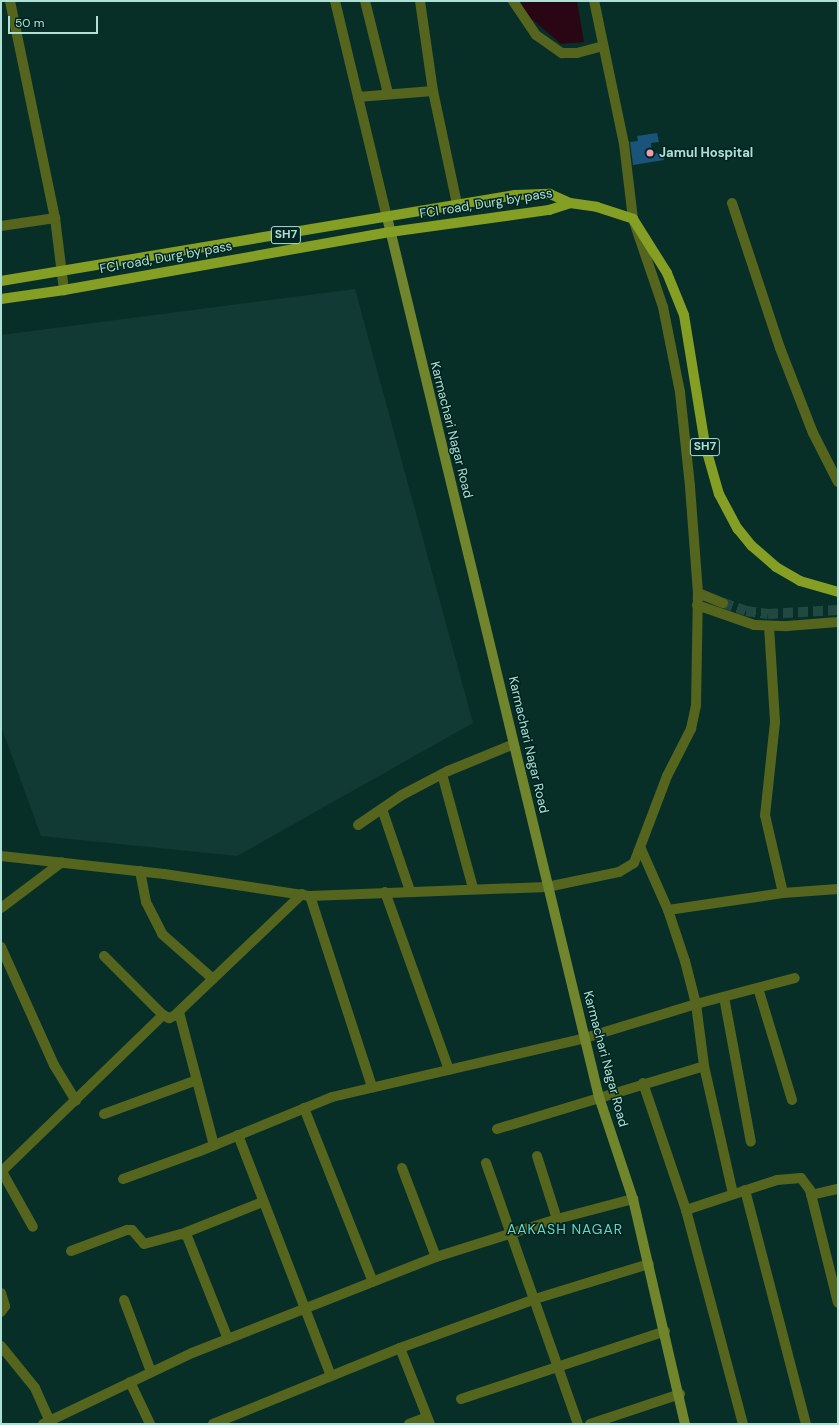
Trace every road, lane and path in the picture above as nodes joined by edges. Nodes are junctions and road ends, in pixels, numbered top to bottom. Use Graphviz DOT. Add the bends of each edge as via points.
graph roads {
  1 [pos="10,1"];
  2 [pos="335,1"];
  3 [pos="365,1"];
  4 [pos="420,1"];
  5 [pos="513,1"];
  6 [pos="594,1"];
  7 [pos="603,46"];
  8 [pos="433,91"];
  9 [pos="388,94"];
  10 [pos="358,97"];
  11 [pos="570,203"];
  12 [pos="732,203"];
  13 [pos="457,204"];
  14 [pos="387,217"];
  15 [pos="55,218"];
  16 [pos="632,219"];
  17 [pos="1,226"];
  18 [pos="390,232"];
  19 [pos="62,271"];
  20 [pos="1,281"];
  21 [pos="64,290"];
  22 [pos="1,299"];
  23 [pos="838,482"];
  24 [pos="838,592"];
  25 [pos="698,593"];
  26 [pos="723,603"];
  27 [pos="697,605"];
  28 [pos="838,622"];
  29 [pos="769,626"];
  30 [pos="514,744"];
  31 [pos="442,774"];
  32 [pos="382,808"];
  33 [pos="358,825"];
  34 [pos="641,850"];
  35 [pos="1,856"];
  36 [pos="62,862"];
  37 [pos="140,871"];
  38 [pos="547,887"];
  39 [pos="473,888"];
  40 [pos="838,889"];
  41 [pos="410,890"];
  42 [pos="385,892"];
  43 [pos="783,893"];
  44 [pos="306,895"];
  45 [pos="1,908"];
  46 [pos="668,910"];
  47 [pos="1,947"];
  48 [pos="104,956"];
  49 [pos="213,978"];
  50 [pos="795,978"];
  51 [pos="758,988"];
  52 [pos="724,997"];
  53 [pos="696,1004"];
  54 [pos="179,1012"];
  55 [pos="163,1015"];
  56 [pos="585,1038"];
  57 [pos="704,1066"];
  58 [pos="449,1070"];
  59 [pos="197,1080"];
  60 [pos="643,1083"];
  61 [pos="372,1087"];
  62 [pos="599,1098"];
  63 [pos="792,1100"];
  64 [pos="76,1101"];
  65 [pos="304,1108"];
  66 [pos="104,1114"];
  67 [pos="496,1129"];
  68 [pos="238,1135"];
  69 [pos="751,1142"];
  70 [pos="214,1145"];
  71 [pos="537,1156"];
  72 [pos="486,1163"];
  73 [pos="402,1168"];
  74 [pos="1,1171"];
  75 [pos="123,1179"];
  76 [pos="838,1189"];
  77 [pos="744,1190"];
  78 [pos="733,1194"];
  79 [pos="811,1195"];
  80 [pos="634,1199"];
  81 [pos="263,1202"];
  82 [pos="686,1210"];
  83 [pos="557,1219"];
  84 [pos="33,1227"];
  85 [pos="512,1233"];
  86 [pos="182,1234"];
  87 [pos="71,1251"];
  88 [pos="436,1257"];
  89 [pos="649,1264"];
  90 [pos="373,1282"];
  91 [pos="1,1293"];
  92 [pos="535,1299"];
  93 [pos="124,1300"];
  94 [pos="838,1303"];
  95 [pos="304,1309"];
  96 [pos="1,1312"];
  97 [pos="665,1331"];
  98 [pos="228,1339"];
  99 [pos="1,1346"];
  100 [pos="400,1348"];
  101 [pos="558,1365"];
  102 [pos="151,1372"];
  103 [pos="331,1376"];
  104 [pos="130,1382"];
  105 [pos="680,1394"];
  106 [pos="461,1399"];
  107 [pos="428,1420"];
  108 [pos="47,1422"];
  109 [pos="150,1424"];
  110 [pos="212,1424"];
  111 [pos="409,1424"];
  112 [pos="578,1424"];
  113 [pos="590,1424"];
  114 [pos="685,1424"];
  115 [pos="743,1424"];
  116 [pos="806,1424"];
  1 -- 15 [label="street"];
  2 -- 10 [label="street"];
  3 -- 9 [label="street"];
  4 -- 8 [label="street"];
  5 -- 7 [label="street" via="536,35 562,53 577,53"];
  6 -- 7 [label="street"];
  7 -- 16 [label="street" via="624,144"];
  8 -- 9 [label="street"];
  8 -- 13 [label="street"];
  9 -- 10 [label="street"];
  10 -- 14 [label="street"];
  11 -- 13 [label="main road, FCI road, Durg by pass / SH7" via="550,194 515,195"];
  11 -- 16 [label="main road, SH7" via="597,207"];
  11 -- 18 [label="main road, FCI road, Durg by pass / SH7" via="549,210"];
  12 -- 23 [label="street" via="780,348 813,433"];
  13 -- 14 [label="main road, FCI road, Durg by pass / SH7"];
  14 -- 18 [label="street, Karmachari Nagar Road"];
  14 -- 19 [label="main road, FCI road, Durg by pass / SH7"];
  15 -- 17 [label="street"];
  15 -- 19 [label="street"];
  16 -- 24 [label="main road, SH7" via="667,273 684,315 705,445 719,494 738,529 752,546 776,567 800,581"];
  16 -- 25 [label="street" via="663,307 680,392"];
  18 -- 21 [label="main road, FCI road, Durg by pass / SH7"];
  18 -- 30 [label="street, Karmachari Nagar Road"];
  19 -- 20 [label="main road, FCI road, Durg by pass / SH7"];
  19 -- 21 [label="street"];
  21 -- 22 [label="main road, FCI road, Durg by pass / SH7"];
  25 -- 26 [label="street"];
  25 -- 27 [label="street"];
  27 -- 29 [label="street" via="737,621"];
  27 -- 34 [label="street" via="696,705 691,729 667,776"];
  28 -- 29 [label="street"];
  29 -- 43 [label="street" via="775,722 765,815"];
  30 -- 31 [label="street"];
  30 -- 38 [label="street, Karmachari Nagar Road"];
  31 -- 32 [label="street"];
  31 -- 39 [label="street"];
  32 -- 33 [label="street"];
  32 -- 41 [label="street"];
  34 -- 38 [label="street" via="634,863 620,872"];
  34 -- 46 [label="street"];
  35 -- 36 [label="street"];
  36 -- 37 [label="street"];
  36 -- 45 [label="street"];
  37 -- 44 [label="street"];
  37 -- 49 [label="street" via="146,902 162,934"];
  38 -- 39 [label="street"];
  38 -- 56 [label="street, Karmachari Nagar Road"];
  39 -- 41 [label="street"];
  40 -- 43 [label="street"];
  41 -- 42 [label="street"];
  42 -- 44 [label="street"];
  42 -- 58 [label="street"];
  43 -- 46 [label="street"];
  44 -- 49 [label="street"];
  44 -- 61 [label="street"];
  46 -- 53 [label="street"];
  47 -- 64 [label="street" via="54,1064"];
  48 -- 55 [label="street"];
  49 -- 54 [label="street"];
  50 -- 51 [label="street"];
  51 -- 52 [label="street"];
  51 -- 63 [label="street"];
  52 -- 53 [label="street"];
  52 -- 69 [label="street"];
  53 -- 56 [label="street"];
  53 -- 57 [label="street"];
  54 -- 55 [label="street" via="169,1018"];
  54 -- 59 [label="street"];
  55 -- 64 [label="street"];
  56 -- 58 [label="street"];
  56 -- 62 [label="street, Karmachari Nagar Road"];
  57 -- 60 [label="street"];
  57 -- 78 [label="street"];
  58 -- 61 [label="street"];
  59 -- 66 [label="street"];
  59 -- 70 [label="street"];
  60 -- 62 [label="street"];
  60 -- 82 [label="street"];
  61 -- 65 [label="street"];
  62 -- 67 [label="street"];
  62 -- 80 [label="street, Karmachari Nagar Road"];
  64 -- 74 [label="street"];
  65 -- 68 [label="street"];
  65 -- 90 [label="street"];
  68 -- 70 [label="street"];
  68 -- 81 [label="street"];
  70 -- 75 [label="street"];
  71 -- 83 [label="street"];
  72 -- 85 [label="street"];
  73 -- 88 [label="street"];
  74 -- 84 [label="street"];
  76 -- 79 [label="street"];
  77 -- 78 [label="street"];
  77 -- 79 [label="street" via="794,1176 806,1182"];
  77 -- 116 [label="street"];
  78 -- 82 [label="street"];
  79 -- 94 [label="street"];
  80 -- 83 [label="street"];
  80 -- 89 [label="street, Karmachari Nagar Road"];
  81 -- 86 [label="street"];
  81 -- 95 [label="street"];
  82 -- 115 [label="street"];
  83 -- 85 [label="street"];
  85 -- 88 [label="street"];
  85 -- 92 [label="street"];
  86 -- 87 [label="street" via="144,1244 132,1230 127,1230"];
  86 -- 98 [label="street" via="190,1241"];
  88 -- 90 [label="street"];
  89 -- 92 [label="street"];
  89 -- 97 [label="street, Karmachari Nagar Road"];
  90 -- 95 [label="street"];
  91 -- 96 [label="street" via="5,1306"];
  92 -- 100 [label="street"];
  92 -- 101 [label="street"];
  93 -- 102 [label="street"];
  95 -- 98 [label="street"];
  95 -- 103 [label="street"];
  97 -- 101 [label="street"];
  97 -- 105 [label="street, Karmachari Nagar Road"];
  98 -- 102 [label="street"];
  99 -- 108 [label="street" via="35,1388"];
  100 -- 103 [label="street"];
  100 -- 107 [label="street"];
  101 -- 106 [label="street"];
  101 -- 112 [label="street"];
  102 -- 104 [label="street"];
  103 -- 110 [label="street"];
  104 -- 108 [label="street"];
  104 -- 109 [label="street"];
  105 -- 113 [label="street"];
  105 -- 114 [label="street, Karmachari Nagar Road"];
  107 -- 111 [label="street"];
}
